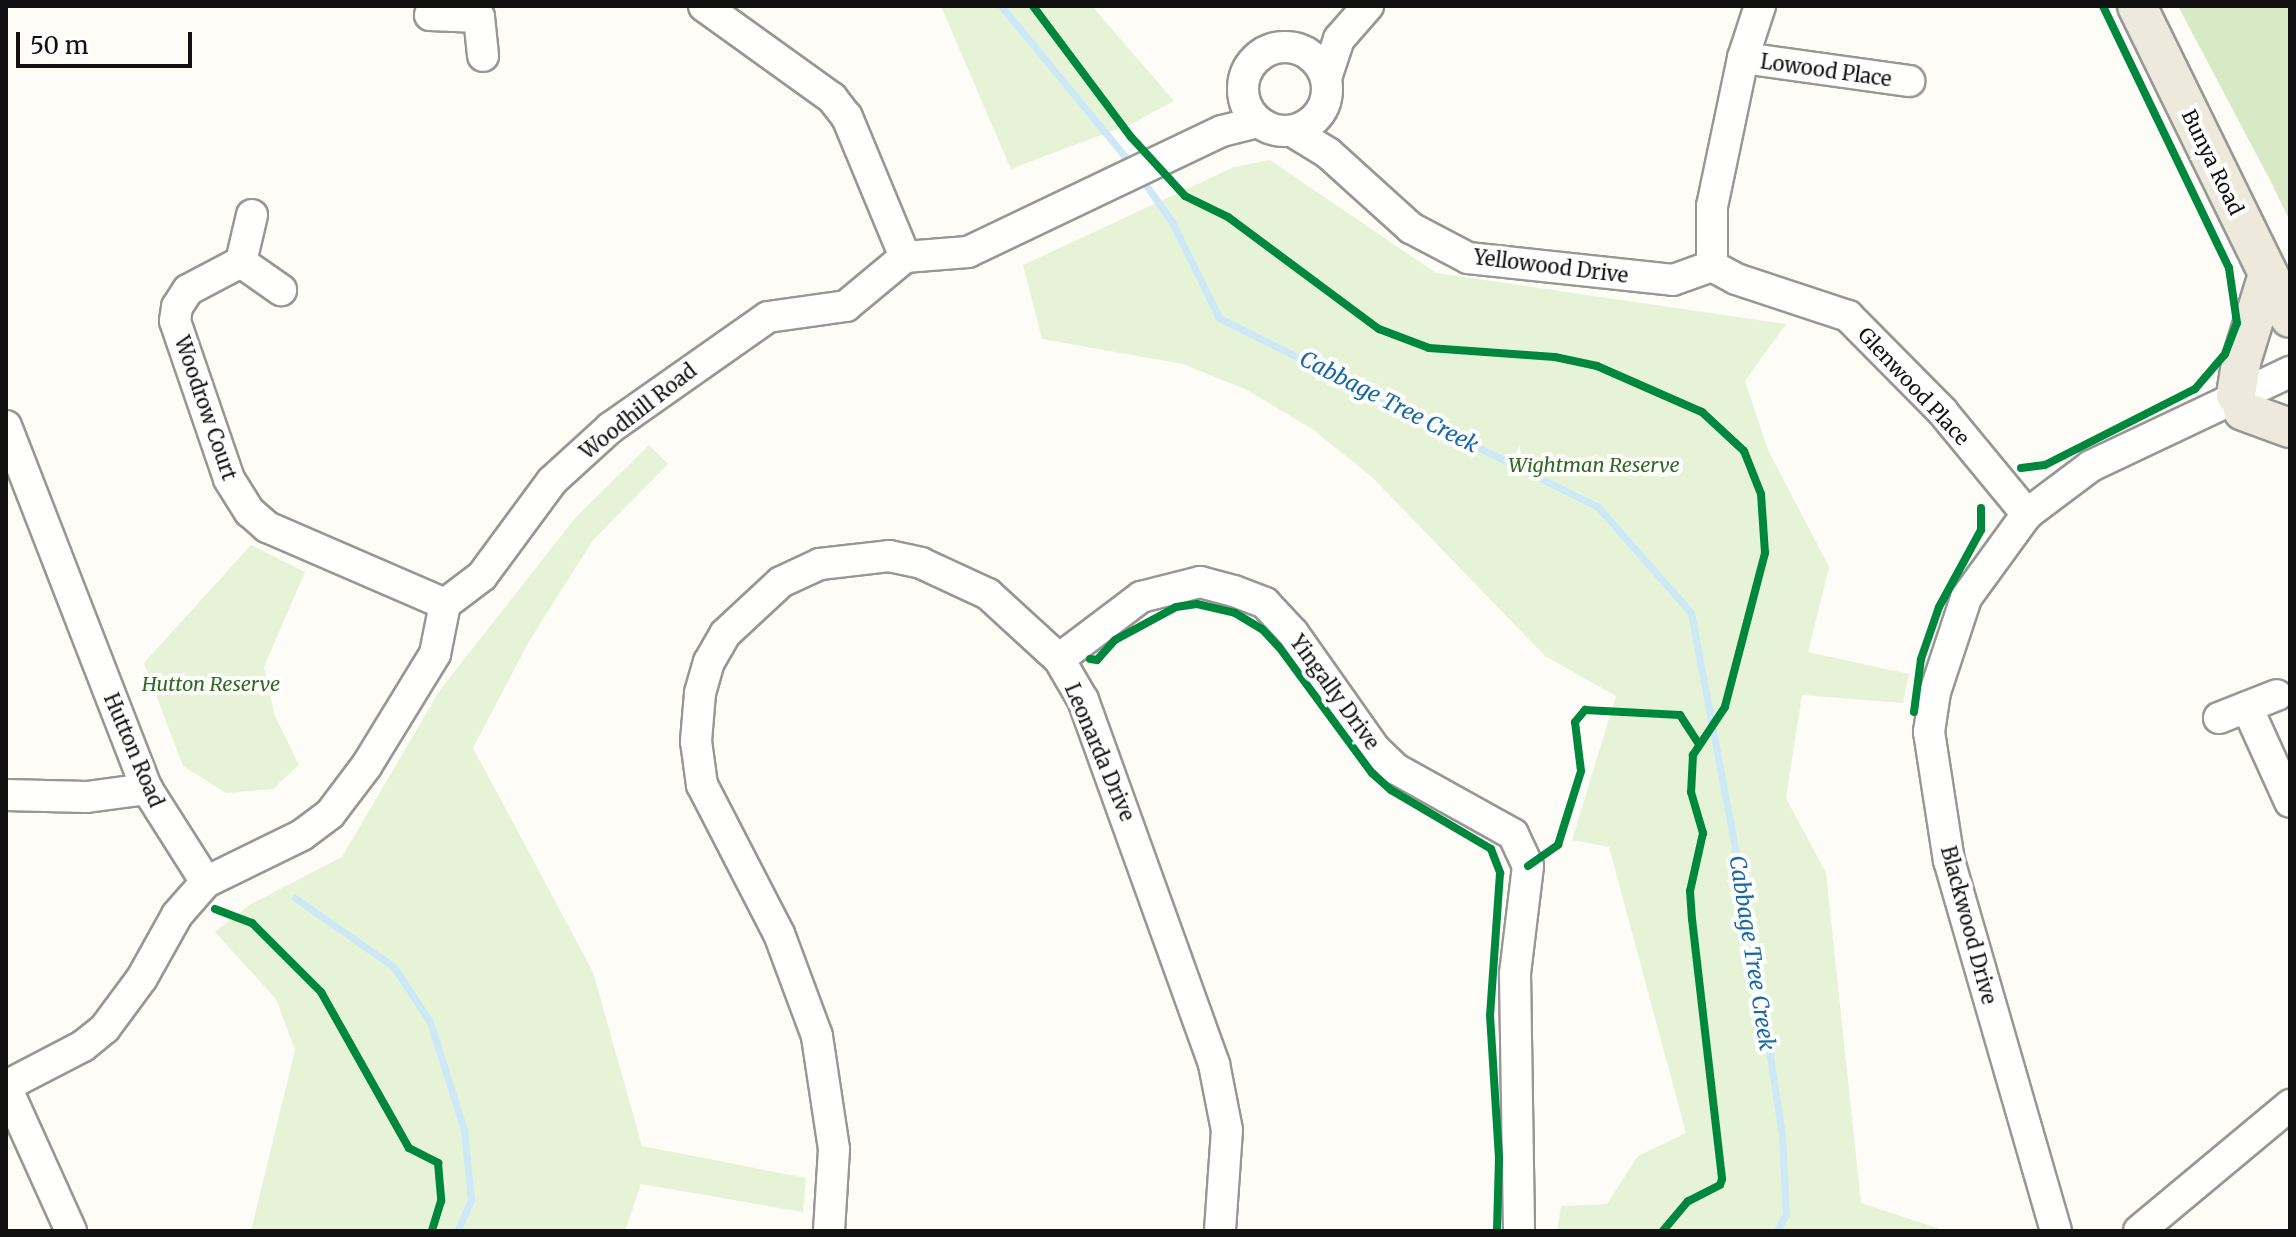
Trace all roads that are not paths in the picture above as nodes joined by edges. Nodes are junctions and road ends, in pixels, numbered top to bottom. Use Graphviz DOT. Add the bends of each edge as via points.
graph roads {
  1 [pos="704,6"];
  2 [pos="1368,6"];
  3 [pos="1760,6"];
  4 [pos="2137,6"];
  5 [pos="484,12"];
  6 [pos="430,15"];
  7 [pos="1339,39"];
  8 [pos="1307,53"];
  9 [pos="483,56"];
  10 [pos="1743,58"];
  11 [pos="1326,78"];
  12 [pos="1909,81"];
  13 [pos="1251,112"];
  14 [pos="1318,115"];
  15 [pos="1292,131"];
  16 [pos="1328,153"];
  17 [pos="252,215"];
  18 [pos="905,257"];
  19 [pos="241,262"];
  20 [pos="1712,266"];
  21 [pos="2268,274"];
  22 [pos="281,290"];
  23 [pos="2290,318"];
  24 [pos="2290,372"];
  25 [pos="2290,392"];
  26 [pos="2240,403"];
  27 [pos="6,426"];
  28 [pos="2290,428"];
  29 [pos="2027,514"];
  30 [pos="445,604"];
  31 [pos="1059,659"];
  32 [pos="2277,695"];
  33 [pos="147,789"];
  34 [pos="6,795"];
  35 [pos="2290,802"];
  36 [pos="206,882"];
  37 [pos="6,1086"];
  38 [pos="2290,1105"];
  39 [pos="71,1231"];
  40 [pos="829,1231"];
  41 [pos="1220,1231"];
  42 [pos="1519,1231"];
  43 [pos="2056,1231"];
  44 [pos="2139,1231"];
  1 -- 18 [label="street" via="832,98 847,117"];
  2 -- 7 [label="street"];
  3 -- 10 [label="street"];
  4 -- 21 [label="main road, Bunya Road"];
  5 -- 6 [label="street"];
  5 -- 9 [label="street"];
  7 -- 8 [label="street"];
  7 -- 11 [label="street"];
  8 -- 11 [label="street"];
  8 -- 13 [label="street" via="1277,47 1257,57 1244,78"];
  10 -- 12 [label="street, Lowood Place"];
  10 -- 20 [label="street" via="1712,206"];
  11 -- 14 [label="street" via="1325,104"];
  13 -- 15 [label="street"];
  13 -- 18 [label="street" via="1126,180 968,252"];
  14 -- 15 [label="street"];
  14 -- 16 [label="street"];
  15 -- 16 [label="street, Yellowood Drive"];
  16 -- 20 [label="street, Yellowood Drive" via="1411,228 1468,258 1673,280"];
  17 -- 19 [label="street"];
  18 -- 30 [label="street, Woodhill Road" via="846,306 768,317 743,330 610,428 536,499 482,576"];
  19 -- 22 [label="street"];
  19 -- 30 [label="street, Woodrow Court" via="188,290 175,321 229,479 250,512 267,527"];
  20 -- 29 [label="street, Glenwood Place" via="1848,316 1942,411"];
  21 -- 23 [label="main road, Bunya Road"];
  21 -- 26 [label="main road" via="2241,362"];
  24 -- 26 [label="street, Blackwood Drive"];
  25 -- 26 [label="street, Blackwood Drive"];
  26 -- 28 [label="main road"];
  26 -- 29 [label="street, Blackwood Drive" via="2196,413 2170,432 2091,466"];
  27 -- 33 [label="street, Hutton Road"];
  29 -- 43 [label="street, Blackwood Drive" via="1966,598 1935,692 1929,732 1949,861"];
  30 -- 36 [label="street" via="435,654 367,765 330,814 302,835"];
  31 -- 40 [label="street, Leonarda Drive" via="988,594 921,563 889,556 820,564 781,582 744,613 709,662 696,741 702,785 779,934 817,1036 834,1149"];
  31 -- 41 [label="street, Leonarda Drive" via="1083,700 1110,768 1214,1064 1227,1130"];
  31 -- 42 [label="street, Yingally Drive" via="1141,597 1200,582 1234,591 1265,603 1293,633 1374,748 1396,769 1513,834 1528,866 1515,974"];
  32 -- 35 [label="street" via="2233,712"];
  33 -- 34 [label="street" via="87,797"];
  33 -- 36 [label="street, Hutton Road"];
  36 -- 37 [label="street" via="177,915 135,989 105,1028 83,1046"];
  37 -- 39 [label="street"];
  38 -- 44 [label="street"];
}
